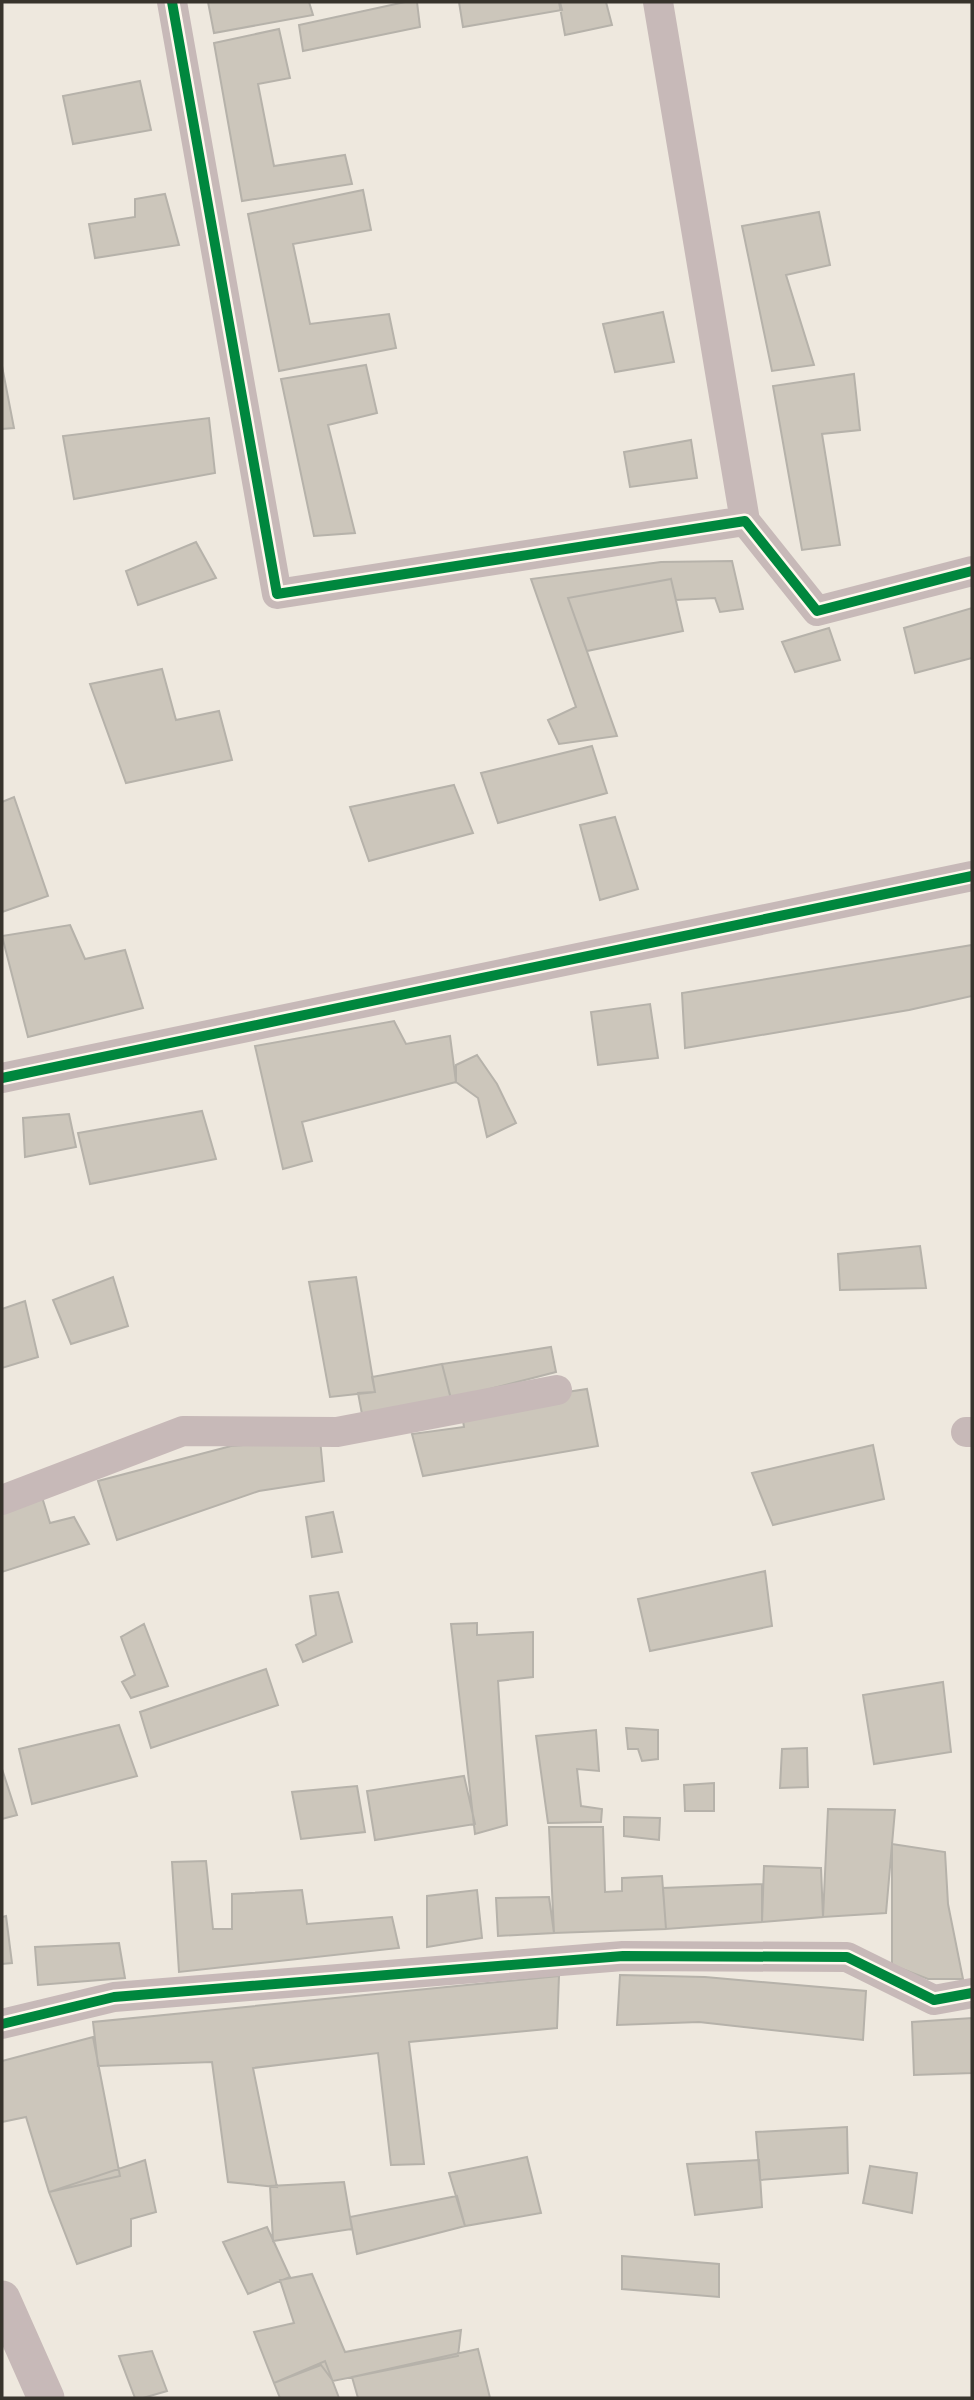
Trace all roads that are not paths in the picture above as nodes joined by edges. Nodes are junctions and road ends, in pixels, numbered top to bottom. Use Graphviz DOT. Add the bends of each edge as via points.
graph roads {
  1 [pos="172,2"];
  2 [pos="658,2"];
  3 [pos="745,521"];
  4 [pos="972,570"];
  5 [pos="972,876"];
  6 [pos="2,1078"];
  7 [pos="557,1390"];
  8 [pos="2,1500"];
  9 [pos="972,1993"];
  10 [pos="2,2024"];
  11 [pos="2,2299"];
  12 [pos="46,2398"];
  1 -- 3 [label="street" via="278,594"];
  2 -- 3 [label="street"];
  3 -- 4 [label="street" via="817,611"];
  5 -- 6 [label="street"];
  7 -- 8 [label="street" via="337,1432 183,1431"];
  9 -- 10 [label="street" via="934,2000 847,1957 623,1956 114,1997"];
  11 -- 12 [label="street"];
}
